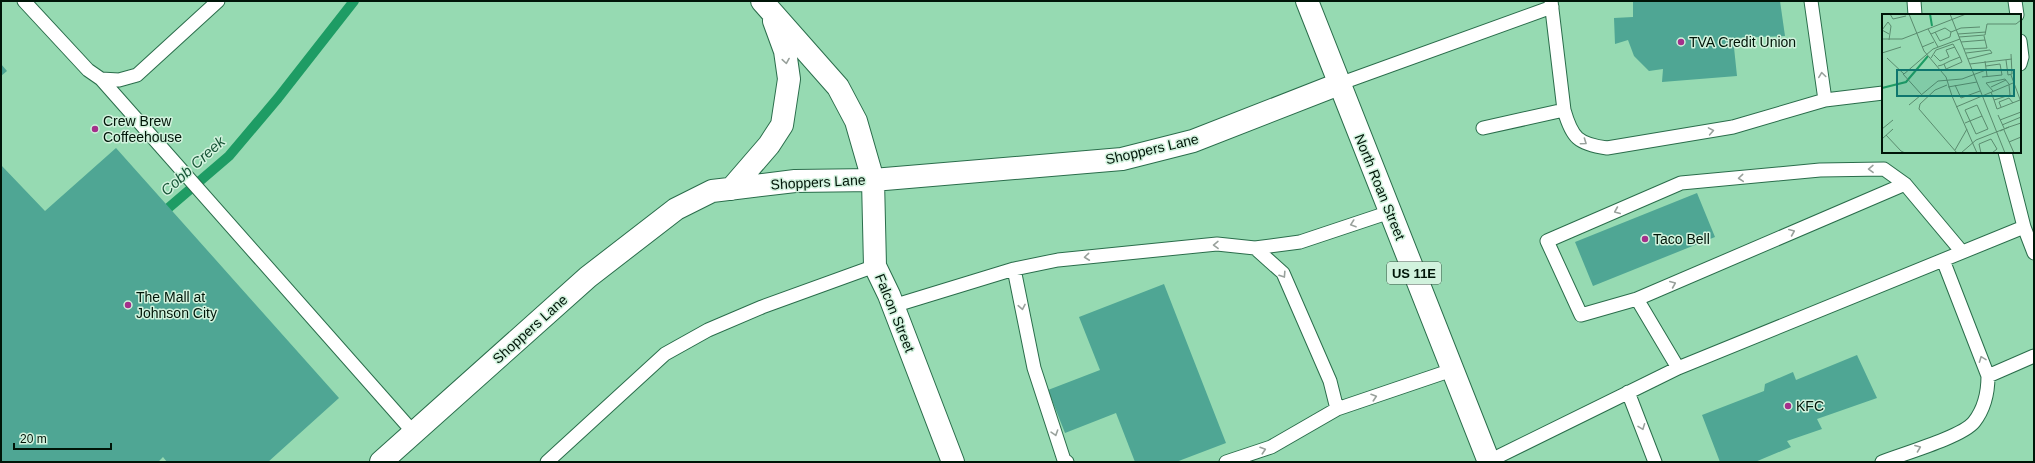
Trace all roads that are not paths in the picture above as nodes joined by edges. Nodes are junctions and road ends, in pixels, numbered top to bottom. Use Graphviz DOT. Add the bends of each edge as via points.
graph roads {
  1 [pos="24,1"];
  2 [pos="218,1"];
  3 [pos="1307,1"];
  4 [pos="1811,1"];
  5 [pos="1914,1"];
  6 [pos="2016,1"];
  7 [pos="1552,4"];
  8 [pos="767,6"];
  9 [pos="1915,14"];
  10 [pos="2017,14"];
  11 [pos="2021,49"];
  12 [pos="2021,60"];
  13 [pos="101,79"];
  14 [pos="1339,84"];
  15 [pos="1882,93"];
  16 [pos="1825,100"];
  17 [pos="1564,110"];
  18 [pos="1482,128"];
  19 [pos="2005,153"];
  20 [pos="873,180"];
  21 [pos="1905,184"];
  22 [pos="731,189"];
  23 [pos="1390,212"];
  24 [pos="2024,227"];
  25 [pos="1255,248"];
  26 [pos="1962,252"];
  27 [pos="2034,253"];
  28 [pos="1943,260"];
  29 [pos="875,266"];
  30 [pos="1014,269"];
  31 [pos="1637,299"];
  32 [pos="893,306"];
  33 [pos="2034,356"];
  34 [pos="1678,368"];
  35 [pos="1452,370"];
  36 [pos="1988,376"];
  37 [pos="1628,392"];
  38 [pos="1337,409"];
  39 [pos="414,433"];
  40 [pos="381,462"];
  41 [pos="546,462"];
  42 [pos="953,462"];
  43 [pos="1067,462"];
  44 [pos="1226,462"];
  45 [pos="1488,462"];
  46 [pos="1655,462"];
  47 [pos="1882,462"];
  1 -- 13 [label="lane" via="88,70"];
  2 -- 13 [label="lane" via="137,74 120,80"];
  3 -- 14 [label="street, North Roan Street / US 11E"];
  16 -- 4 [label="lane, one-way"];
  5 -- 9 [label="lane"];
  6 -- 10 [label="lane"];
  7 -- 14 [label="lane"];
  7 -- 17 [label="lane"];
  8 -- 20 [label="street, Falcon Street" via="838,87 856,121"];
  8 -- 22 [label="street, one-way" via="785,51 789,79 782,125 769,145"];
  11 -- 12 [label="lane"];
  13 -- 39 [label="lane"];
  14 -- 20 [label="street, Shoppers Lane" via="1193,141 1122,158"];
  14 -- 23 [label="street, North Roan Street / US 11E"];
  15 -- 16 [label="lane"];
  17 -- 16 [label="lane, one-way" via="1569,126 1576,136 1588,146 1607,148 1734,127"];
  17 -- 18 [label="lane"];
  19 -- 24 [label="lane"];
  20 -- 22 [label="street, Shoppers Lane" via="795,181"];
  20 -- 29 [label="street, Falcon Street"];
  21 -- 26 [label="lane"];
  31 -- 21 [label="lane, one-way"];
  21 -- 31 [label="lane, one-way" via="1884,169 1820,170 1681,183 1547,241 1581,315"];
  22 -- 39 [label="street, Shoppers Lane" via="712,191 664,217 588,278"];
  23 -- 25 [label="lane, one-way" via="1300,242"];
  23 -- 35 [label="street, North Roan Street / US 11E"];
  24 -- 26 [label="lane"];
  24 -- 27 [label="lane"];
  25 -- 30 [label="lane, one-way" via="1217,244 1058,260"];
  25 -- 38 [label="lane, one-way" via="1283,273 1330,381"];
  26 -- 28 [label="lane"];
  28 -- 34 [label="lane"];
  36 -- 28 [label="lane, one-way"];
  29 -- 32 [label="street, Falcon Street"];
  29 -- 41 [label="lane" via="762,307 708,330 665,354"];
  30 -- 32 [label="lane"];
  30 -- 43 [label="lane, one-way" via="1034,368 1064,460"];
  31 -- 34 [label="lane"];
  32 -- 42 [label="street, Falcon Street"];
  33 -- 36 [label="lane"];
  34 -- 37 [label="lane"];
  38 -- 35 [label="lane, one-way"];
  35 -- 45 [label="street, North Roan Street / US 11E"];
  47 -- 36 [label="lane, one-way" via="1959,433 1974,423 1984,408"];
  37 -- 45 [label="lane"];
  37 -- 46 [label="lane, one-way"];
  44 -- 38 [label="lane, one-way" via="1271,447"];
  39 -- 40 [label="street, Shoppers Lane"];
}
